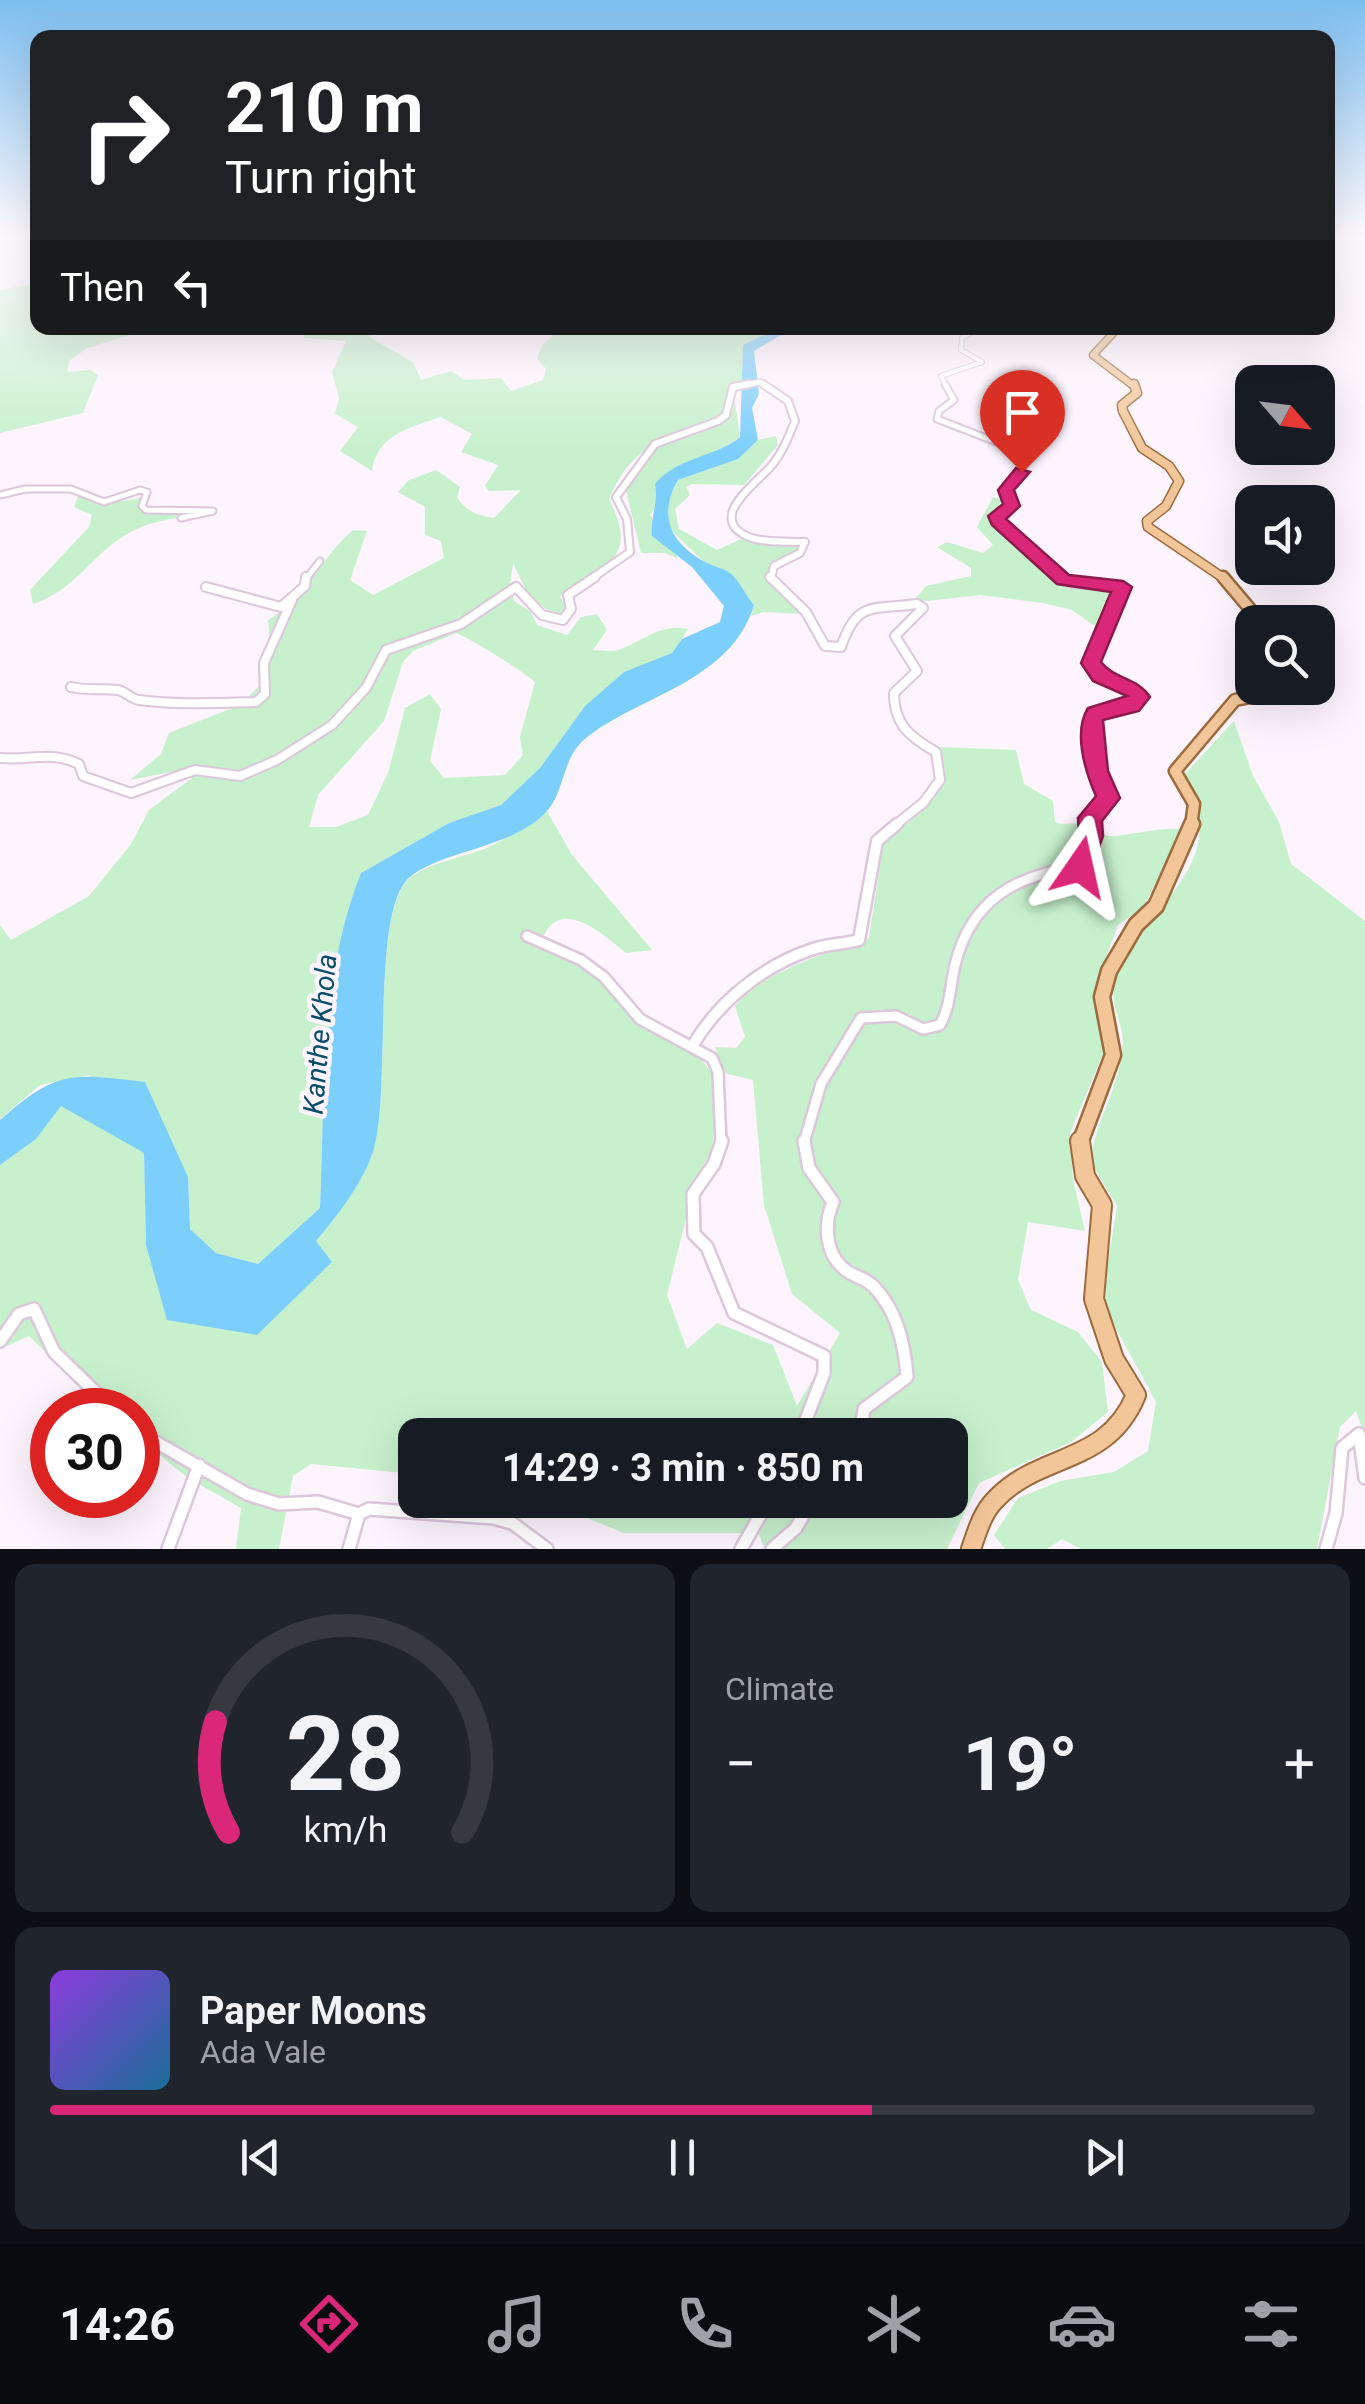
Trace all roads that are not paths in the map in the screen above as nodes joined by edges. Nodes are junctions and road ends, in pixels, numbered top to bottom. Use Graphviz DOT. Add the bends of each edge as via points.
graph roads {
  1 [pos="967,335"];
  2 [pos="1114,335"];
  3 [pos="0,494"];
  4 [pos="180,518"];
  5 [pos="320,561"];
  6 [pos="206,587"];
  7 [pos="292,600"];
  8 [pos="1247,605"];
  9 [pos="71,687"];
  10 [pos="1235,700"];
  11 [pos="0,758"];
  12 [pos="526,936"];
  13 [pos="693,1044"];
  14 [pos="0,1341"];
  15 [pos="91,1388"];
  16 [pos="807,1418"];
  17 [pos="863,1418"];
  18 [pos="160,1444"];
  19 [pos="200,1465"];
  20 [pos="1365,1478"];
  21 [pos="358,1514"];
  22 [pos="761,1518"];
  23 [pos="802,1518"];
  24 [pos="747,1548"];
  25 [pos="168,1549"];
  26 [pos="349,1549"];
  27 [pos="547,1549"];
  28 [pos="772,1549"];
  29 [pos="971,1549"];
  30 [pos="1326,1549"];
  1 -- 17 [label="street" via="961,350 982,362 941,376 954,400 937,420 1028,460 1006,490 1012,506 996,516 1049,570 1072,583 1123,587 1091,663 1100,676 1139,697 1092,719 1096,771 1108,798 1090,818 1086,860 1080,867 1014,880 986,900 963,943 954,995 940,1025 924,1029 896,1016 860,1018 831,1058 805,1126 803,1150 833,1202 826,1230 831,1249 840,1266 881,1294 907,1364 908,1377 864,1410"];
  2 -- 8 [label="main road" via="1094,355 1135,385 1123,411 1142,448 1179,480 1148,526 1222,575"];
  3 -- 4 [label="street" via="71,489 104,502 140,490 147,492 146,510 214,511"];
  5 -- 7 [label="street"];
  6 -- 7 [label="street" via="275,606"];
  7 -- 9 [label="street" via="264,664 265,694 256,702 179,704"];
  10 -- 29 [label="main road" via="1175,771 1194,804 1190,830 1156,906 1121,948 1102,997 1113,1056 1081,1133 1085,1176 1102,1205 1094,1299 1114,1359 1136,1394 1132,1410 1084,1452 1001,1494"];
  11 -- 13 [label="street" via="56,752 79,764 84,776 131,793 196,770 256,772 332,725 366,688 386,650 408,648 472,619 492,595 516,587 542,616 563,620 571,609 568,595 630,552 627,519 616,497 655,444 726,415 732,387 760,382 788,401 794,421 771,467 734,502 735,526 749,537 805,542 800,554 774,566 770,578 806,612 825,646 841,647 851,618 860,612 923,608 895,636 917,671 894,693 894,715 899,728 936,752 941,769 936,789 911,817 877,840 858,940 826,945 770,970 705,1020"];
  12 -- 13 [label="street" via="581,960 640,1019"];
  13 -- 16 [label="street" via="718,1072 722,1141 693,1194 694,1234 707,1247 734,1313 824,1356"];
  14 -- 15 [label="street" via="20,1314 34,1309 36,1330"];
  18 -- 19 [label="street"];
  19 -- 21 [label="street" via="279,1504 318,1502"];
  19 -- 25 [label="street"];
  20 -- 30 [label="street" via="1359,1434 1342,1448"];
  21 -- 26 [label="street"];
  21 -- 27 [label="street" via="369,1508 492,1518 512,1523"];
  22 -- 24 [label="street"];
  23 -- 28 [label="street"];
}
